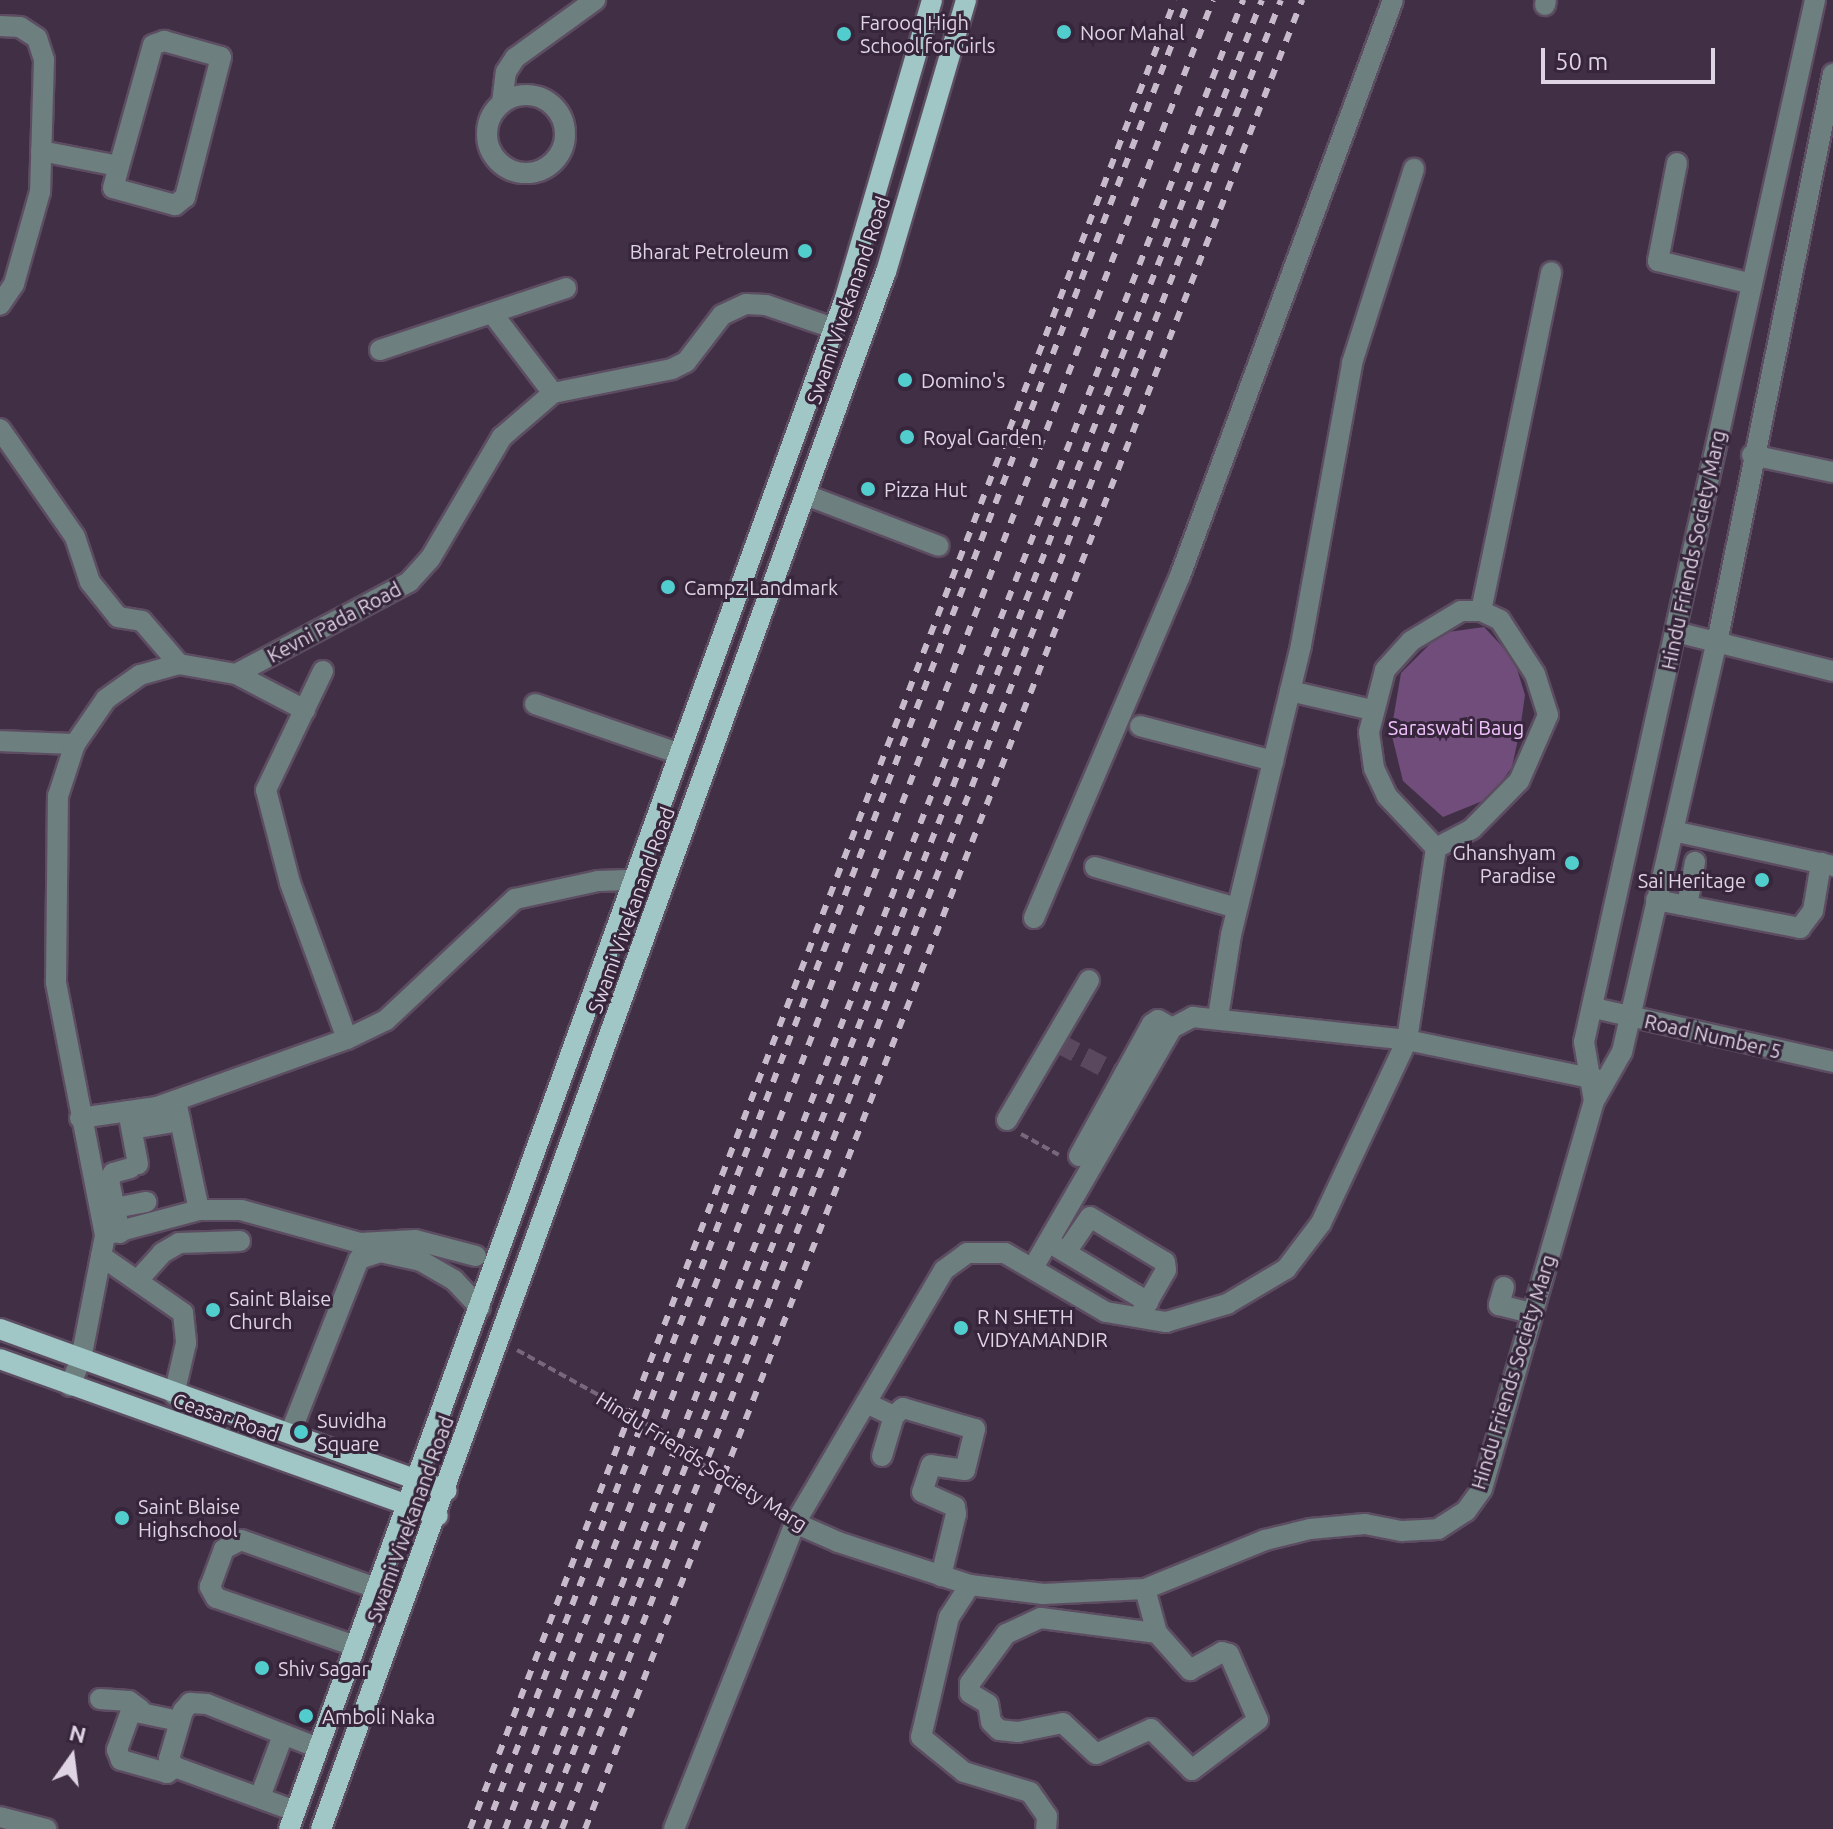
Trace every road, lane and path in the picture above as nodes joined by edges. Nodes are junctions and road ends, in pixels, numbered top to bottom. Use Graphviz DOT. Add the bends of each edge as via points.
graph roads {
  1 [pos="595,0"];
  2 [pos="932,0"];
  3 [pos="966,0"];
  4 [pos="1393,0"];
  5 [pos="1815,0"];
  6 [pos="0,26"];
  7 [pos="1833,74"];
  8 [pos="502,103"];
  9 [pos="1791,106"];
  10 [pos="1829,113"];
  11 [pos="41,151"];
  12 [pos="1677,163"];
  13 [pos="118,166"];
  14 [pos="1414,169"];
  15 [pos="1551,272"];
  16 [pos="1752,284"];
  17 [pos="566,288"];
  18 [pos="844,301"];
  19 [pos="0,305"];
  20 [pos="872,306"];
  21 [pos="492,313"];
  22 [pos="833,328"];
  23 [pos="380,350"];
  24 [pos="553,393"];
  25 [pos="0,429"];
  26 [pos="1752,455"];
  27 [pos="1833,472"];
  28 [pos="806,495"];
  29 [pos="939,546"];
  30 [pos="1481,611"];
  31 [pos="1676,632"];
  32 [pos="1717,642"];
  33 [pos="179,664"];
  34 [pos="323,671"];
  35 [pos="1833,671"];
  36 [pos="236,674"];
  37 [pos="1290,691"];
  38 [pos="535,704"];
  39 [pos="305,710"];
  40 [pos="1372,710"];
  41 [pos="1140,726"];
  42 [pos="0,741"];
  43 [pos="75,744"];
  44 [pos="680,754"];
  45 [pos="1273,761"];
  46 [pos="1673,831"];
  47 [pos="1436,848"];
  48 [pos="1695,862"];
  49 [pos="1827,865"];
  50 [pos="1095,867"];
  51 [pos="634,880"];
  52 [pos="1656,900"];
  53 [pos="1687,906"];
  54 [pos="1237,908"];
  55 [pos="1034,918"];
  56 [pos="1089,980"];
  57 [pos="1594,1008"];
  58 [pos="1627,1016"];
  59 [pos="1218,1017"];
  60 [pos="347,1039"];
  61 [pos="1407,1040"];
  62 [pos="1833,1062"];
  63 [pos="1127,1079"];
  64 [pos="1598,1079"];
  65 [pos="178,1111"];
  66 [pos="80,1118"];
  67 [pos="130,1120"];
  68 [pos="1007,1120"];
  69 [pos="1079,1156"];
  70 [pos="146,1202"];
  71 [pos="115,1208"];
  72 [pos="199,1210"];
  73 [pos="113,1234"];
  74 [pos="240,1241"];
  75 [pos="1057,1247"];
  76 [pos="101,1256"];
  77 [pos="476,1256"];
  78 [pos="498,1260"];
  79 [pos="1034,1266"];
  80 [pos="526,1269"];
  81 [pos="138,1280"];
  82 [pos="1499,1306"];
  83 [pos="480,1308"];
  84 [pos="1143,1310"];
  85 [pos="1532,1313"];
  86 [pos="0,1329"];
  87 [pos="500,1341"];
  88 [pos="0,1359"];
  89 [pos="81,1359"];
  90 [pos="70,1386"];
  91 [pos="174,1395"];
  92 [pos="866,1403"];
  93 [pos="894,1416"];
  94 [pos="290,1434"];
  95 [pos="882,1456"];
  96 [pos="416,1478"];
  97 [pos="447,1491"];
  98 [pos="407,1503"];
  99 [pos="438,1516"];
  100 [pos="795,1523"];
  101 [pos="941,1576"];
  102 [pos="970,1585"];
  103 [pos="376,1588"];
  104 [pos="1145,1589"];
  105 [pos="1043,1594"];
  106 [pos="1041,1618"];
  107 [pos="1157,1633"];
  108 [pos="355,1646"];
  109 [pos="100,1699"];
  110 [pos="140,1709"];
  111 [pos="179,1721"];
  112 [pos="283,1735"];
  113 [pos="318,1748"];
  114 [pos="175,1767"];
  115 [pos="260,1797"];
  116 [pos="0,1817"];
  117 [pos="292,1820"];
  118 [pos="46,1829"];
  119 [pos="321,1829"];
  120 [pos="674,1829"];
  121 [pos="1046,1829"];
  1 -- 8 [label="street" via="515,58 506,72"];
  2 -- 18 [label="main road, Swami Vivekanand Road"];
  3 -- 20 [label="main road, Swami Vivekanand Road"];
  4 -- 55 [label="street" via="1180,576"];
  5 -- 9 [label="street, Hindu Friends Society Marg"];
  6 -- 11 [label="street" via="20,27 37,38 44,60"];
  7 -- 10 [label="street, Hindu Friends Society Marg"];
  9 -- 10 [label="street"];
  9 -- 16 [label="street, Hindu Friends Society Marg"];
  10 -- 26 [label="street, Hindu Friends Society Marg"];
  11 -- 13 [label="street"];
  11 -- 19 [label="street" via="40,192 14,284"];
  12 -- 16 [label="street" via="1658,261"];
  13 -- 13 [label="street" via="153,45 164,41 221,57 181,203 117,190"];
  14 -- 37 [label="street" via="1352,363"];
  15 -- 30 [label="street"];
  16 -- 31 [label="street, Hindu Friends Society Marg"];
  17 -- 21 [label="street"];
  18 -- 20 [label="main road"];
  18 -- 22 [label="main road, Swami Vivekanand Road"];
  20 -- 28 [label="main road, Swami Vivekanand Road"];
  21 -- 23 [label="street"];
  21 -- 24 [label="street"];
  22 -- 24 [label="street, Kevni Pada Road" via="766,305 746,304 722,315 686,362 672,369"];
  22 -- 44 [label="main road, Swami Vivekanand Road"];
  24 -- 36 [label="street, Kevni Pada Road" via="502,437 430,559 409,582"];
  25 -- 33 [label="street" via="75,537 90,582 118,617 142,621"];
  26 -- 27 [label="street"];
  26 -- 32 [label="street, Hindu Friends Society Marg"];
  28 -- 29 [label="street"];
  28 -- 80 [label="main road, Swami Vivekanand Road"];
  30 -- 40 [label="street" via="1441,619 1411,641 1385,670"];
  30 -- 47 [label="street" via="1500,620 1535,674 1548,715 1519,781 1472,829"];
  31 -- 32 [label="street"];
  31 -- 57 [label="street, Hindu Friends Society Marg"];
  32 -- 35 [label="street"];
  32 -- 46 [label="street, Hindu Friends Society Marg"];
  33 -- 36 [label="street"];
  33 -- 43 [label="street" via="140,675 106,699"];
  34 -- 39 [label="street"];
  36 -- 39 [label="street"];
  37 -- 40 [label="street"];
  37 -- 45 [label="street"];
  38 -- 44 [label="street"];
  39 -- 60 [label="street" via="266,790 290,883"];
  40 -- 47 [label="street" via="1374,768 1387,796"];
  41 -- 45 [label="street"];
  42 -- 43 [label="street"];
  43 -- 66 [label="street" via="58,796 56,982"];
  44 -- 51 [label="main road, Swami Vivekanand Road"];
  45 -- 54 [label="street"];
  46 -- 49 [label="street"];
  46 -- 52 [label="street, Hindu Friends Society Marg"];
  47 -- 61 [label="street"];
  48 -- 53 [label="street"];
  49 -- 53 [label="street" via="1813,911 1800,928"];
  50 -- 54 [label="street"];
  51 -- 60 [label="street" via="598,881 515,899 386,1020"];
  51 -- 78 [label="main road, Swami Vivekanand Road"];
  52 -- 53 [label="street"];
  52 -- 58 [label="street, Hindu Friends Society Marg"];
  54 -- 59 [label="street"];
  56 -- 68 [label="street"];
  57 -- 58 [label="street, Road Number 5"];
  57 -- 64 [label="street, Hindu Friends Society Marg" via="1584,1042"];
  58 -- 62 [label="street, Road Number 5"];
  58 -- 64 [label="street, Hindu Friends Society Marg" via="1622,1052"];
  59 -- 61 [label="street"];
  59 -- 63 [label="street" via="1193,1017 1172,1028"];
  60 -- 65 [label="street"];
  61 -- 64 [label="street"];
  61 -- 84 [label="street" via="1321,1223 1286,1269 1227,1304 1166,1322"];
  63 -- 69 [label="street"];
  63 -- 75 [label="street"];
  64 -- 85 [label="street, Hindu Friends Society Marg"];
  65 -- 67 [label="street"];
  65 -- 72 [label="street"];
  66 -- 67 [label="street"];
  66 -- 73 [label="street"];
  67 -- 71 [label="street" via="134,1166 110,1175"];
  68 -- 69 [label="path" via="1008,1127 1070,1161"];
  70 -- 71 [label="street"];
  71 -- 73 [label="street"];
  72 -- 73 [label="street"];
  72 -- 77 [label="street" via="241,1210 360,1243 415,1240"];
  73 -- 76 [label="street"];
  74 -- 81 [label="street" via="179,1243"];
  75 -- 79 [label="street"];
  75 -- 84 [label="street"];
  75 -- 84 [label="street" via="1090,1217 1165,1262 1166,1270"];
  76 -- 81 [label="street"];
  76 -- 89 [label="street"];
  78 -- 80 [label="main road"];
  78 -- 83 [label="main road, Swami Vivekanand Road"];
  79 -- 84 [label="street" via="1106,1312"];
  79 -- 92 [label="street" via="1005,1253 967,1253 944,1270"];
  80 -- 87 [label="main road, Swami Vivekanand Road"];
  81 -- 91 [label="street" via="178,1307 185,1321 186,1343"];
  82 -- 85 [label="street"];
  83 -- 94 [label="street" via="454,1280 421,1261 380,1252 359,1259"];
  83 -- 96 [label="main road, Swami Vivekanand Road"];
  85 -- 104 [label="street, Hindu Friends Society Marg" via="1482,1489 1466,1511 1438,1529 1402,1531 1365,1524 1295,1533"];
  86 -- 89 [label="main road, Ceasar Road"];
  87 -- 97 [label="main road, Swami Vivekanand Road"];
  87 -- 100 [label="path, Hindu Friends Society Marg" via="631,1413 722,1478 779,1507"];
  88 -- 90 [label="main road, Ceasar Road"];
  89 -- 90 [label="street"];
  89 -- 91 [label="main road, Ceasar Road"];
  90 -- 98 [label="main road, Ceasar Road"];
  91 -- 94 [label="main road, Ceasar Road"];
  92 -- 93 [label="street"];
  92 -- 100 [label="street"];
  93 -- 95 [label="street"];
  93 -- 101 [label="street" via="903,1408 975,1429 965,1470 931,1465 922,1492 955,1507"];
  94 -- 96 [label="main road, Ceasar Road"];
  96 -- 97 [label="main road, Ceasar Road"];
  96 -- 98 [label="main road, Swami Vivekanand Road"];
  97 -- 99 [label="main road, Swami Vivekanand Road"];
  98 -- 99 [label="main road, Ceasar Road"];
  98 -- 103 [label="main road, Swami Vivekanand Road"];
  99 -- 119 [label="main road, Swami Vivekanand Road"];
  100 -- 101 [label="street, Hindu Friends Society Marg"];
  100 -- 120 [label="street"];
  101 -- 102 [label="street, Hindu Friends Society Marg"];
  102 -- 105 [label="street, Hindu Friends Society Marg"];
  102 -- 121 [label="street" via="949,1617 921,1737 964,1772 1030,1792 1047,1816"];
  103 -- 108 [label="main road, Swami Vivekanand Road"];
  103 -- 108 [label="street" via="241,1540 224,1549 210,1587 216,1598"];
  104 -- 105 [label="street, Hindu Friends Society Marg"];
  104 -- 107 [label="street"];
  105 -- 106 [label="street"];
  106 -- 107 [label="street"];
  106 -- 107 [label="street" via="1006,1634 970,1683 970,1693 988,1704 995,1726 1011,1733 1059,1722 1096,1754 1154,1730 1192,1770 1259,1717 1229,1654 1186,1669"];
  108 -- 113 [label="main road, Swami Vivekanand Road"];
  109 -- 110 [label="street" via="129,1701"];
  110 -- 111 [label="street"];
  110 -- 114 [label="street" via="131,1711 117,1750 121,1760 167,1773"];
  111 -- 112 [label="street" via="190,1703 207,1704"];
  111 -- 114 [label="street" via="169,1759"];
  112 -- 113 [label="street"];
  112 -- 115 [label="street"];
  113 -- 117 [label="main road, Swami Vivekanand Road"];
  114 -- 115 [label="street"];
  115 -- 117 [label="street"];
  116 -- 118 [label="street"];
}
